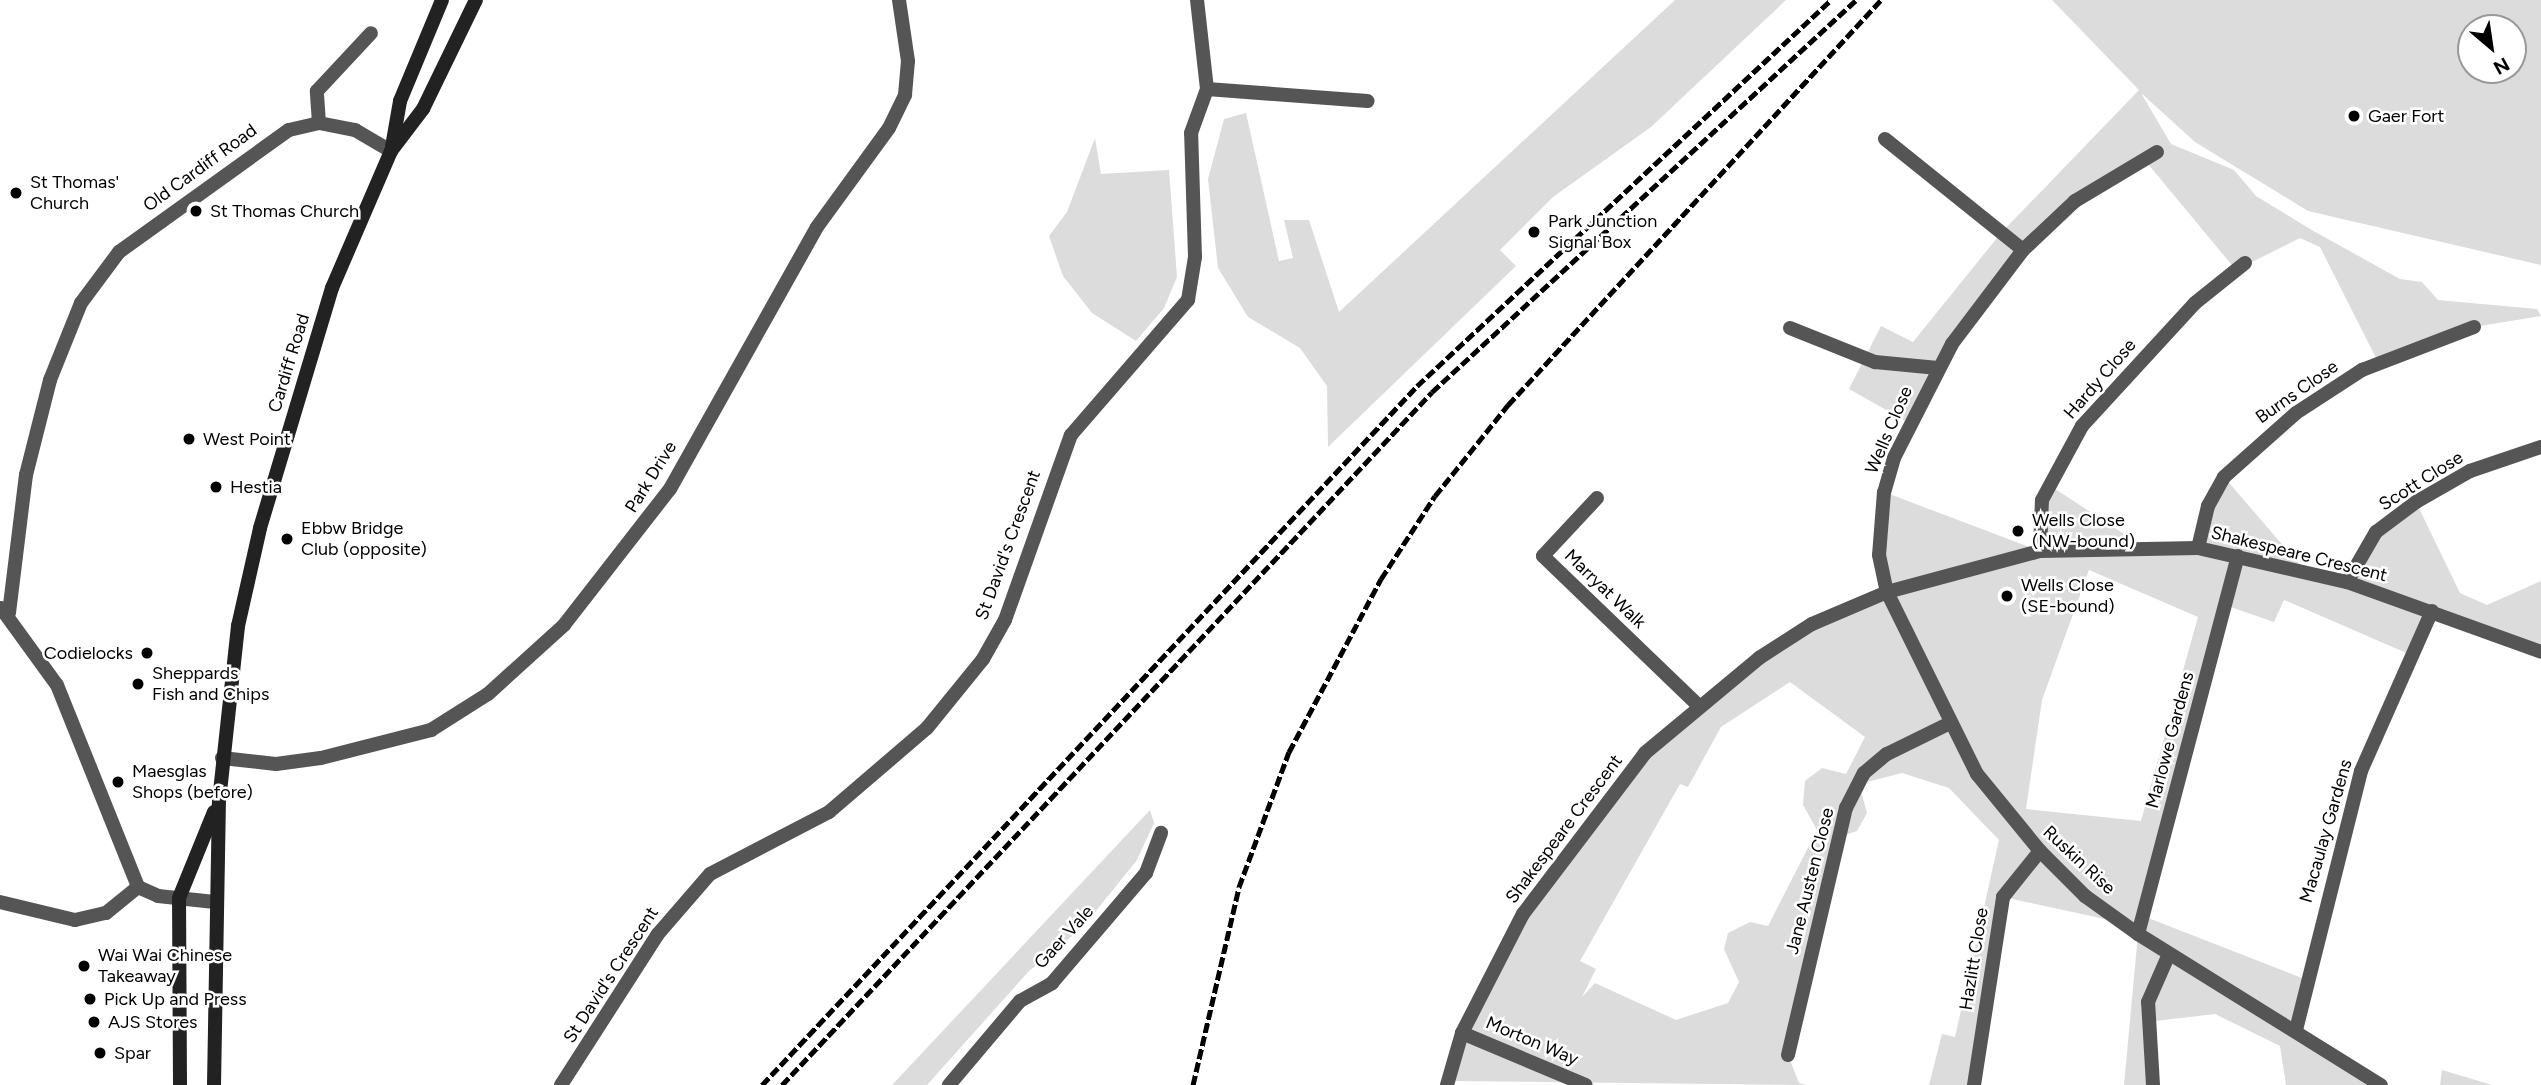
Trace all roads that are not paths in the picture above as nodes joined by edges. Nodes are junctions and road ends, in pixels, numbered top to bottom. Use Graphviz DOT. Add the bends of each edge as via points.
graph roads {
  1 [pos="442,0"];
  2 [pos="476,0"];
  3 [pos="898,0"];
  4 [pos="1197,0"];
  5 [pos="371,33"];
  6 [pos="1207,89"];
  7 [pos="1368,101"];
  8 [pos="319,123"];
  9 [pos="1885,139"];
  10 [pos="391,151"];
  11 [pos="2157,152"];
  12 [pos="2023,250"];
  13 [pos="2245,263"];
  14 [pos="2474,327"];
  15 [pos="1790,328"];
  16 [pos="1938,368"];
  17 [pos="2541,447"];
  18 [pos="1597,498"];
  19 [pos="2198,548"];
  20 [pos="2040,551"];
  21 [pos="2238,556"];
  22 [pos="2347,582"];
  23 [pos="1887,592"];
  24 [pos="5,610"];
  25 [pos="2432,611"];
  26 [pos="2541,652"];
  27 [pos="1697,704"];
  28 [pos="1948,724"];
  29 [pos="222,758"];
  30 [pos="219,801"];
  31 [pos="1161,833"];
  32 [pos="2040,851"];
  33 [pos="138,887"];
  34 [pos="179,898"];
  35 [pos="0,902"];
  36 [pos="215,902"];
  37 [pos="2138,934"];
  38 [pos="2169,954"];
  39 [pos="2296,1030"];
  40 [pos="1462,1033"];
  41 [pos="1788,1055"];
  42 [pos="180,1085"];
  43 [pos="214,1085"];
  44 [pos="561,1085"];
  45 [pos="949,1085"];
  46 [pos="1447,1085"];
  47 [pos="1586,1085"];
  48 [pos="1975,1085"];
  49 [pos="2153,1085"];
  50 [pos="2381,1085"];
  1 -- 10 [label="main road, Cardiff Road" via="400,101"];
  2 -- 10 [label="main road, Cardiff Road" via="423,109"];
  3 -- 29 [label="street, Park Drive" via="908,61 905,95 889,128 811,237 670,489 564,625 488,694 431,730 321,758 276,764"];
  4 -- 6 [label="street, St David's Crescent"];
  5 -- 8 [label="street" via="317,91"];
  6 -- 7 [label="street"];
  6 -- 44 [label="street, St David's Crescent" via="1191,133 1195,257 1188,300 1071,435 1005,620 983,659 927,728 829,813 710,874 658,934"];
  8 -- 10 [label="street" via="355,130"];
  8 -- 24 [label="street, Old Cardiff Road" via="256,148 178,204 119,252 81,303 50,380 26,475"];
  9 -- 12 [label="street"];
  10 -- 29 [label="main road, Cardiff Road" via="332,288 260,528 238,626"];
  11 -- 12 [label="street, Wells Close" via="2095,186"];
  12 -- 16 [label="street, Wells Close"];
  13 -- 20 [label="street, Hardy Close" via="2195,303 2082,426 2042,500"];
  14 -- 19 [label="street, Burns Close" via="2362,370 2296,413 2224,477 2207,506"];
  15 -- 16 [label="street, Wells Close" via="1875,362"];
  16 -- 23 [label="street, Wells Close" via="1884,492 1878,532"];
  17 -- 22 [label="street, Scott Close" via="2470,471 2416,502 2376,533"];
  18 -- 27 [label="street, Marryat Walk" via="1543,556"];
  19 -- 20 [label="street, Shakespeare Crescent"];
  19 -- 21 [label="street, Shakespeare Crescent"];
  20 -- 23 [label="street, Shakespeare Crescent"];
  21 -- 22 [label="street, Shakespeare Crescent"];
  21 -- 37 [label="street, Marlowe Gardens"];
  22 -- 25 [label="street, Shakespeare Crescent"];
  23 -- 27 [label="street, Shakespeare Crescent" via="1812,624"];
  23 -- 28 [label="street, Ruskin Rise"];
  24 -- 33 [label="street" via="57,685"];
  25 -- 26 [label="street, Shakespeare Crescent"];
  25 -- 39 [label="street, Macaulay Gardens" via="2361,771"];
  27 -- 40 [label="street, Shakespeare Crescent" via="1599,807 1538,893"];
  28 -- 32 [label="street, Ruskin Rise" via="1977,774"];
  28 -- 41 [label="street, Jane Austen Close" via="1872,766 1846,808"];
  29 -- 30 [label="main road, Cardiff Road"];
  30 -- 34 [label="main road, Cardiff Road"];
  30 -- 36 [label="main road, Cardiff Road"];
  31 -- 45 [label="street, Gaer Vale" via="1146,873 1052,983 1020,1001"];
  32 -- 37 [label="street, Ruskin Rise" via="2085,896"];
  32 -- 48 [label="street, Hazlitt Close" via="2003,897"];
  33 -- 34 [label="street"];
  33 -- 35 [label="street" via="106,913 75,920"];
  34 -- 36 [label="street"];
  34 -- 42 [label="main road, Cardiff Road"];
  36 -- 43 [label="main road, Cardiff Road"];
  37 -- 38 [label="street, Ruskin Rise"];
  38 -- 39 [label="street, Ruskin Rise"];
  38 -- 49 [label="street" via="2148,1002"];
  39 -- 50 [label="street, Ruskin Rise"];
  40 -- 46 [label="street, Shakespeare Crescent"];
  40 -- 47 [label="street, Morton Way"];
}
